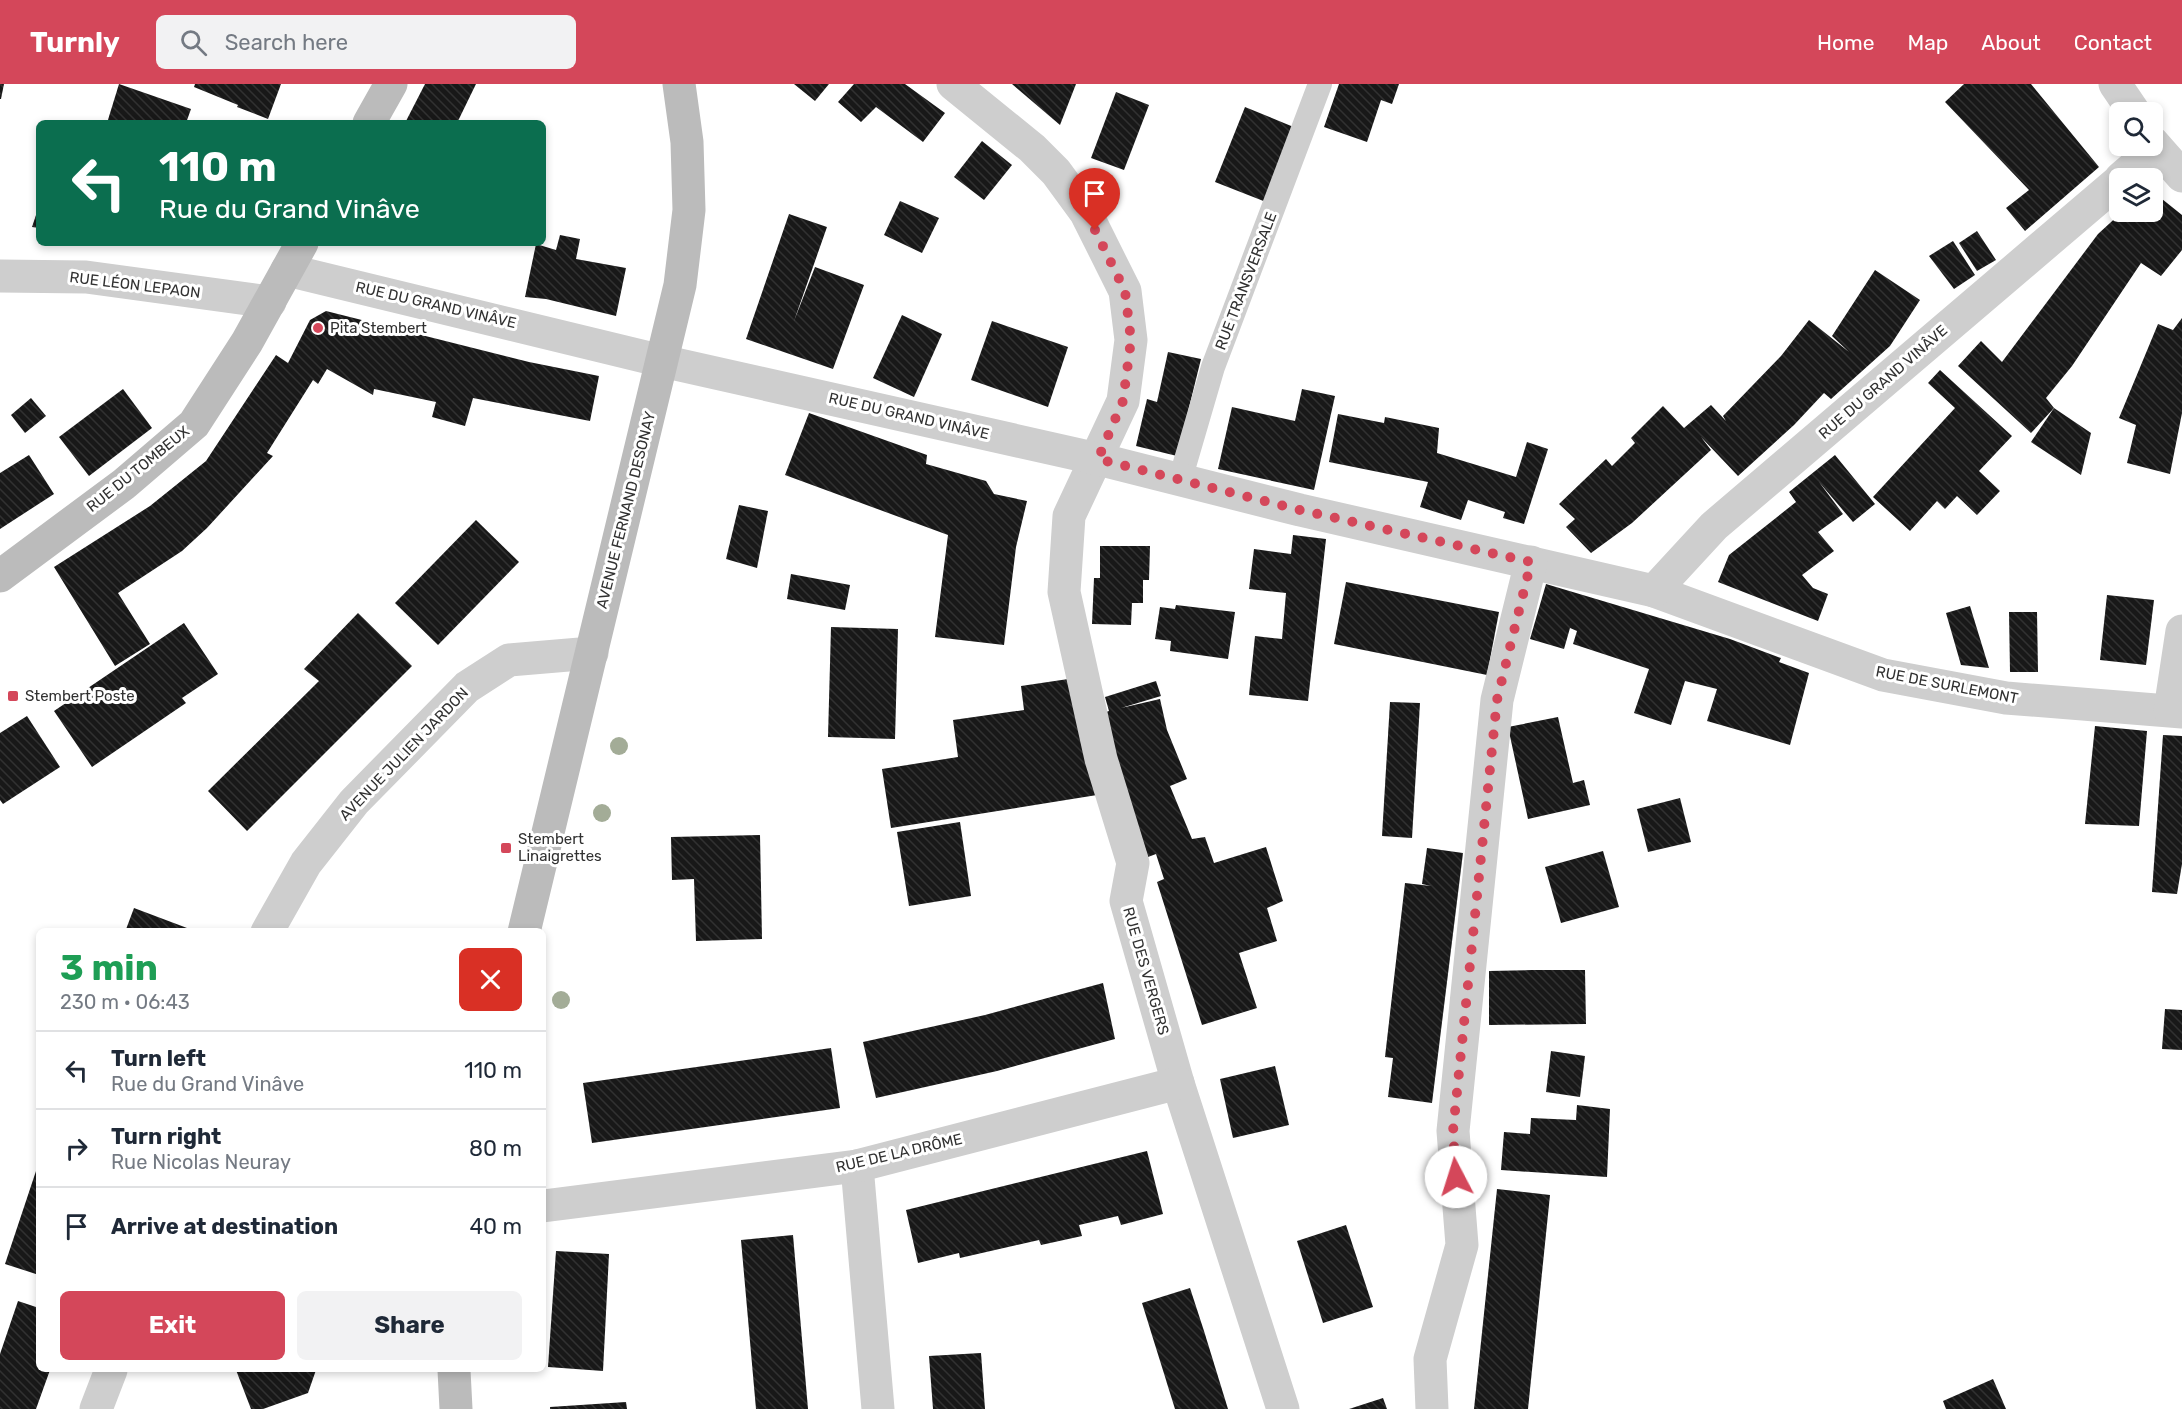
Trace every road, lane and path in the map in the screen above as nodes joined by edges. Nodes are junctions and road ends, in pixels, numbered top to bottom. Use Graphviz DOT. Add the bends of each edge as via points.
graph roads {
  1 [pos="391,84"];
  2 [pos="679,84"];
  3 [pos="953,84"];
  4 [pos="1320,84"];
  5 [pos="371,120"];
  6 [pos="2163,155"];
  7 [pos="2143,156"];
  8 [pos="2131,168"];
  9 [pos="2182,176"];
  10 [pos="2109,188"];
  11 [pos="295,256"];
  12 [pos="12,275"];
  13 [pos="270,302"];
  14 [pos="662,361"];
  15 [pos="1098,459"];
  16 [pos="1180,480"];
  17 [pos="1531,562"];
  18 [pos="0,576"];
  19 [pos="1654,591"];
  20 [pos="2182,631"];
  21 [pos="592,653"];
  22 [pos="2176,711"];
  23 [pos="269,928"];
  24 [pos="525,928"];
  25 [pos="1178,1083"];
  26 [pos="857,1166"];
  27 [pos="546,1206"];
  28 [pos="110,1372"];
  29 [pos="454,1372"];
  30 [pos="96,1409"];
  31 [pos="456,1409"];
  32 [pos="878,1409"];
  33 [pos="1283,1409"];
  34 [pos="1432,1409"];
  1 -- 5 [label="main road"];
  2 -- 14 [label="main road, AVENUE FERNAND DESONAY" via="687,142 689,210 680,285"];
  3 -- 15 [label="street, RUE DES VERGERS" via="1056,172 1086,213 1125,291 1131,340 1123,401"];
  4 -- 16 [label="lane, RUE TRANSVERSALE" via="1214,366"];
  6 -- 9 [label="street"];
  7 -- 8 [label="street, RUE DU GRAND VINÂVE"];
  10 -- 19 [label="street, RUE DU GRAND VINÂVE" via="1714,526"];
  11 -- 13 [label="main road, RUE DU TOMBEUX"];
  11 -- 14 [label="street, RUE DU GRAND VINÂVE"];
  12 -- 13 [label="street, RUE LÉON LEPAON" via="86,277"];
  13 -- 18 [label="main road, RUE DU TOMBEUX" via="194,424 124,484"];
  14 -- 15 [label="street, RUE DU GRAND VINÂVE"];
  14 -- 21 [label="main road, AVENUE FERNAND DESONAY"];
  15 -- 16 [label="street, RUE DU GRAND VINÂVE"];
  15 -- 25 [label="street, RUE DES VERGERS" via="1069,516 1064,592 1101,759 1133,863 1126,901"];
  16 -- 17 [label="street, RUE DU GRAND VINÂVE"];
  17 -- 19 [label="street, RUE DE SURLEMONT"];
  17 -- 34 [label="street" via="1497,700 1453,1131 1462,1245 1430,1359"];
  19 -- 22 [label="street, RUE DE SURLEMONT" via="1883,675 2006,698"];
  20 -- 22 [label="street"];
  21 -- 23 [label="street, AVENUE JULIEN JARDON" via="509,660 467,687 354,802 306,863"];
  21 -- 24 [label="main road, AVENUE FERNAND DESONAY"];
  25 -- 26 [label="street, RUE DE LA DRÔME"];
  25 -- 33 [label="street, RUE DES VERGERS"];
  26 -- 27 [label="street, RUE DE LA DRÔME"];
  26 -- 32 [label="street"];
  28 -- 30 [label="street"];
  29 -- 31 [label="main road"];
}
